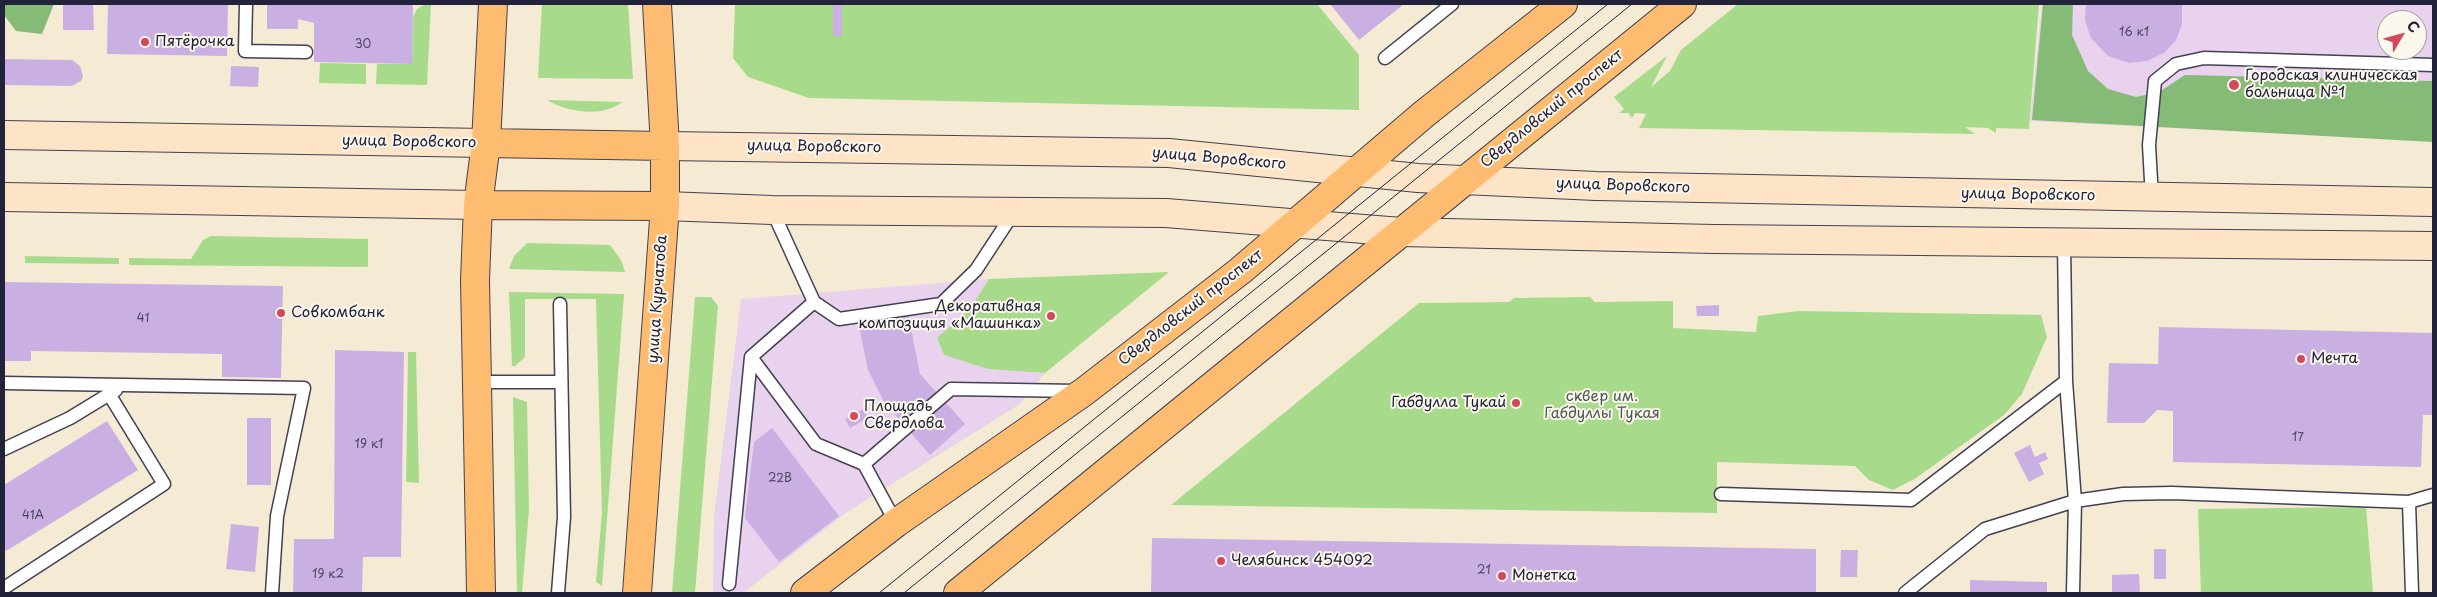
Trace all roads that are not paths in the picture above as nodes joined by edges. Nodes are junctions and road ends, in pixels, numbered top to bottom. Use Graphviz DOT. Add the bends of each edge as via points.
graph roads {
  1 [pos="246,4"];
  2 [pos="493,4"];
  3 [pos="657,4"];
  4 [pos="1452,4"];
  5 [pos="1563,4"];
  6 [pos="1682,4"];
  7 [pos="306,52"];
  8 [pos="1385,58"];
  9 [pos="2433,65"];
  10 [pos="4,135"];
  11 [pos="486,142"];
  12 [pos="666,146"];
  13 [pos="1358,172"];
  14 [pos="1464,180"];
  15 [pos="4,197"];
  16 [pos="2152,198"];
  17 [pos="2433,202"];
  18 [pos="478,205"];
  19 [pos="665,206"];
  20 [pos="772,210"];
  21 [pos="1014,212"];
  22 [pos="1299,222"];
  23 [pos="1401,232"];
  24 [pos="2064,243"];
  25 [pos="2433,246"];
  26 [pos="814,302"];
  27 [pos="560,304"];
  28 [pos="751,357"];
  29 [pos="2066,381"];
  30 [pos="477,382"];
  31 [pos="561,382"];
  32 [pos="4,383"];
  33 [pos="125,385"];
  34 [pos="1085,391"];
  35 [pos="109,394"];
  36 [pos="4,449"];
  37 [pos="864,464"];
  38 [pos="1721,494"];
  39 [pos="2433,494"];
  40 [pos="2075,501"];
  41 [pos="2409,502"];
  42 [pos="896,523"];
  43 [pos="729,584"];
  44 [pos="4,588"];
  45 [pos="272,593"];
  46 [pos="481,593"];
  47 [pos="558,593"];
  48 [pos="637,593"];
  49 [pos="805,593"];
  50 [pos="958,593"];
  51 [pos="1905,593"];
  52 [pos="2073,593"];
  53 [pos="2412,593"];
  1 -- 7 [label="lane" via="245,51"];
  2 -- 11 [label="main road"];
  3 -- 12 [label="main road, улица Курчатова"];
  4 -- 8 [label="lane"];
  5 -- 13 [label="main road, Свердловский проспект" via="1424,114"];
  6 -- 14 [label="main road, Свердловский проспект"];
  9 -- 16 [label="lane" via="2204,58 2176,64 2155,80 2149,145"];
  10 -- 11 [label="main road, улица Воровского"];
  11 -- 12 [label="main road, улица Воровского"];
  11 -- 18 [label="main road"];
  12 -- 13 [label="main road, улица Воровского" via="1169,153"];
  12 -- 19 [label="main road, улица Курчатова"];
  13 -- 14 [label="main road, улица Воровского"];
  13 -- 22 [label="main road, Свердловский проспект"];
  14 -- 16 [label="main road, улица Воровского" via="1596,186"];
  14 -- 23 [label="main road, Свердловский проспект"];
  15 -- 18 [label="main road"];
  16 -- 17 [label="main road, улица Воровского"];
  18 -- 19 [label="main road"];
  18 -- 30 [label="main road" via="475,280"];
  19 -- 20 [label="main road"];
  19 -- 48 [label="main road, улица Курчатова"];
  20 -- 21 [label="main road"];
  20 -- 26 [label="lane"];
  21 -- 22 [label="main road" via="1166,213"];
  21 -- 26 [label="lane" via="976,270 941,304 839,318"];
  22 -- 23 [label="main road"];
  22 -- 34 [label="main road, Свердловский проспект"];
  23 -- 24 [label="main road"];
  23 -- 50 [label="main road, Свердловский проспект"];
  24 -- 25 [label="main road"];
  24 -- 29 [label="lane"];
  26 -- 28 [label="lane"];
  27 -- 31 [label="lane"];
  28 -- 37 [label="lane" via="816,444"];
  28 -- 43 [label="lane"];
  29 -- 38 [label="lane" via="1912,500"];
  29 -- 40 [label="lane"];
  30 -- 31 [label="lane"];
  30 -- 46 [label="main road"];
  31 -- 47 [label="lane" via="564,517"];
  32 -- 33 [label="lane"];
  33 -- 35 [label="lane"];
  33 -- 45 [label="lane" via="304,388 277,516"];
  34 -- 37 [label="lane" via="951,389"];
  34 -- 42 [label="main road, Свердловский проспект"];
  35 -- 36 [label="lane" via="70,418"];
  35 -- 44 [label="lane" via="164,484"];
  37 -- 42 [label="lane"];
  39 -- 41 [label="lane"];
  40 -- 41 [label="lane" via="2123,494 2172,493"];
  40 -- 51 [label="lane" via="1985,529"];
  40 -- 52 [label="lane"];
  41 -- 53 [label="lane"];
  42 -- 49 [label="main road, Свердловский проспект"];
}
